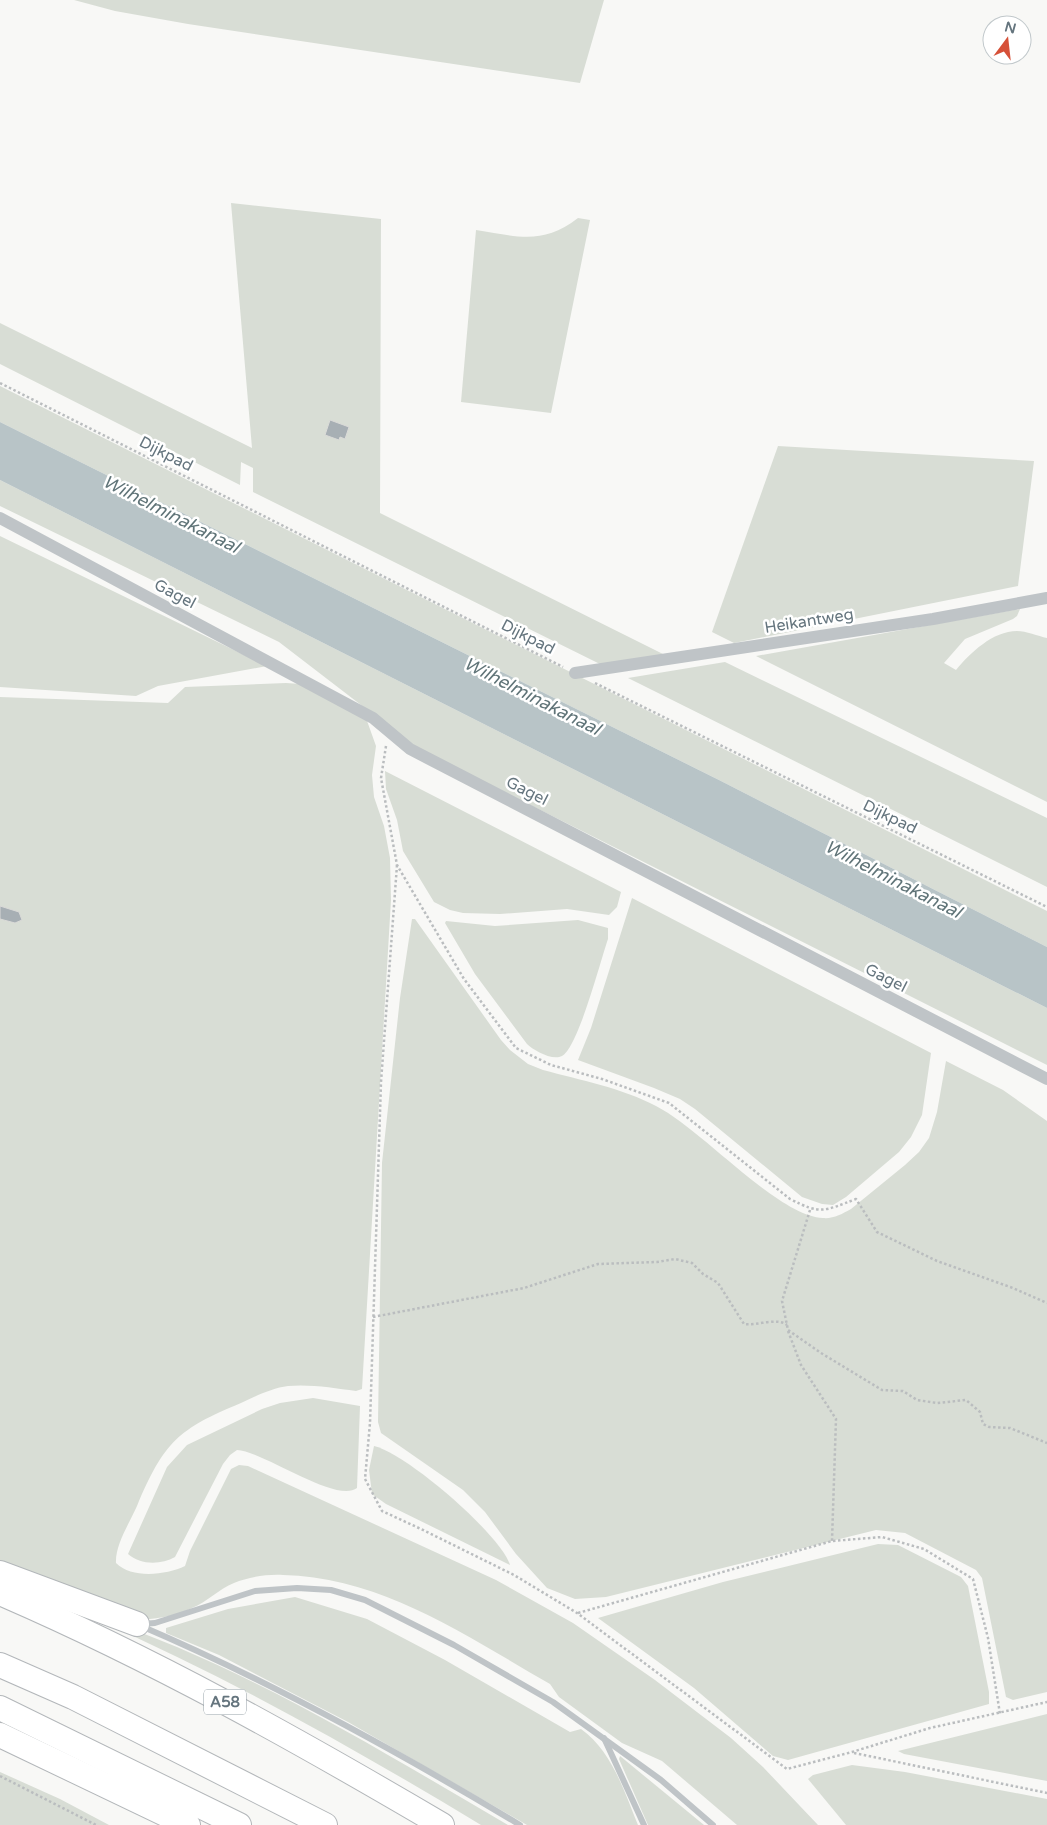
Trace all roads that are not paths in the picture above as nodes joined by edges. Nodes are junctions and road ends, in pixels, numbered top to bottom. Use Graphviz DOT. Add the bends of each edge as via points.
graph roads {
  1 [pos="0,518"];
  2 [pos="1047,598"];
  3 [pos="576,674"];
  4 [pos="1047,1080"];
  5 [pos="0,1573"];
  6 [pos="0,1594"];
  7 [pos="137,1624"];
  8 [pos="0,1665"];
  9 [pos="0,1708"];
  10 [pos="0,1734"];
  11 [pos="604,1737"];
  12 [pos="188,1825"];
  13 [pos="239,1825"];
  14 [pos="325,1825"];
  15 [pos="442,1825"];
  16 [pos="520,1825"];
  17 [pos="644,1825"];
  18 [pos="713,1825"];
  1 -- 4 [label="street, Gagel" via="373,718 410,749"];
  2 -- 3 [label="street, Heikantweg" via="933,619"];
  5 -- 7 [label="highway, A58"];
  6 -- 15 [label="highway, A58" via="167,1672 290,1736"];
  7 -- 11 [label="lane, A58" via="155,1623 255,1591 330,1590 365,1600 454,1645 553,1702"];
  7 -- 16 [label="lane, A58" via="218,1659 319,1711"];
  8 -- 14 [label="highway" via="73,1697"];
  9 -- 13 [label="highway"];
  10 -- 12 [label="highway"];
  11 -- 17 [label="lane"];
  11 -- 18 [label="lane, A58"];
}
